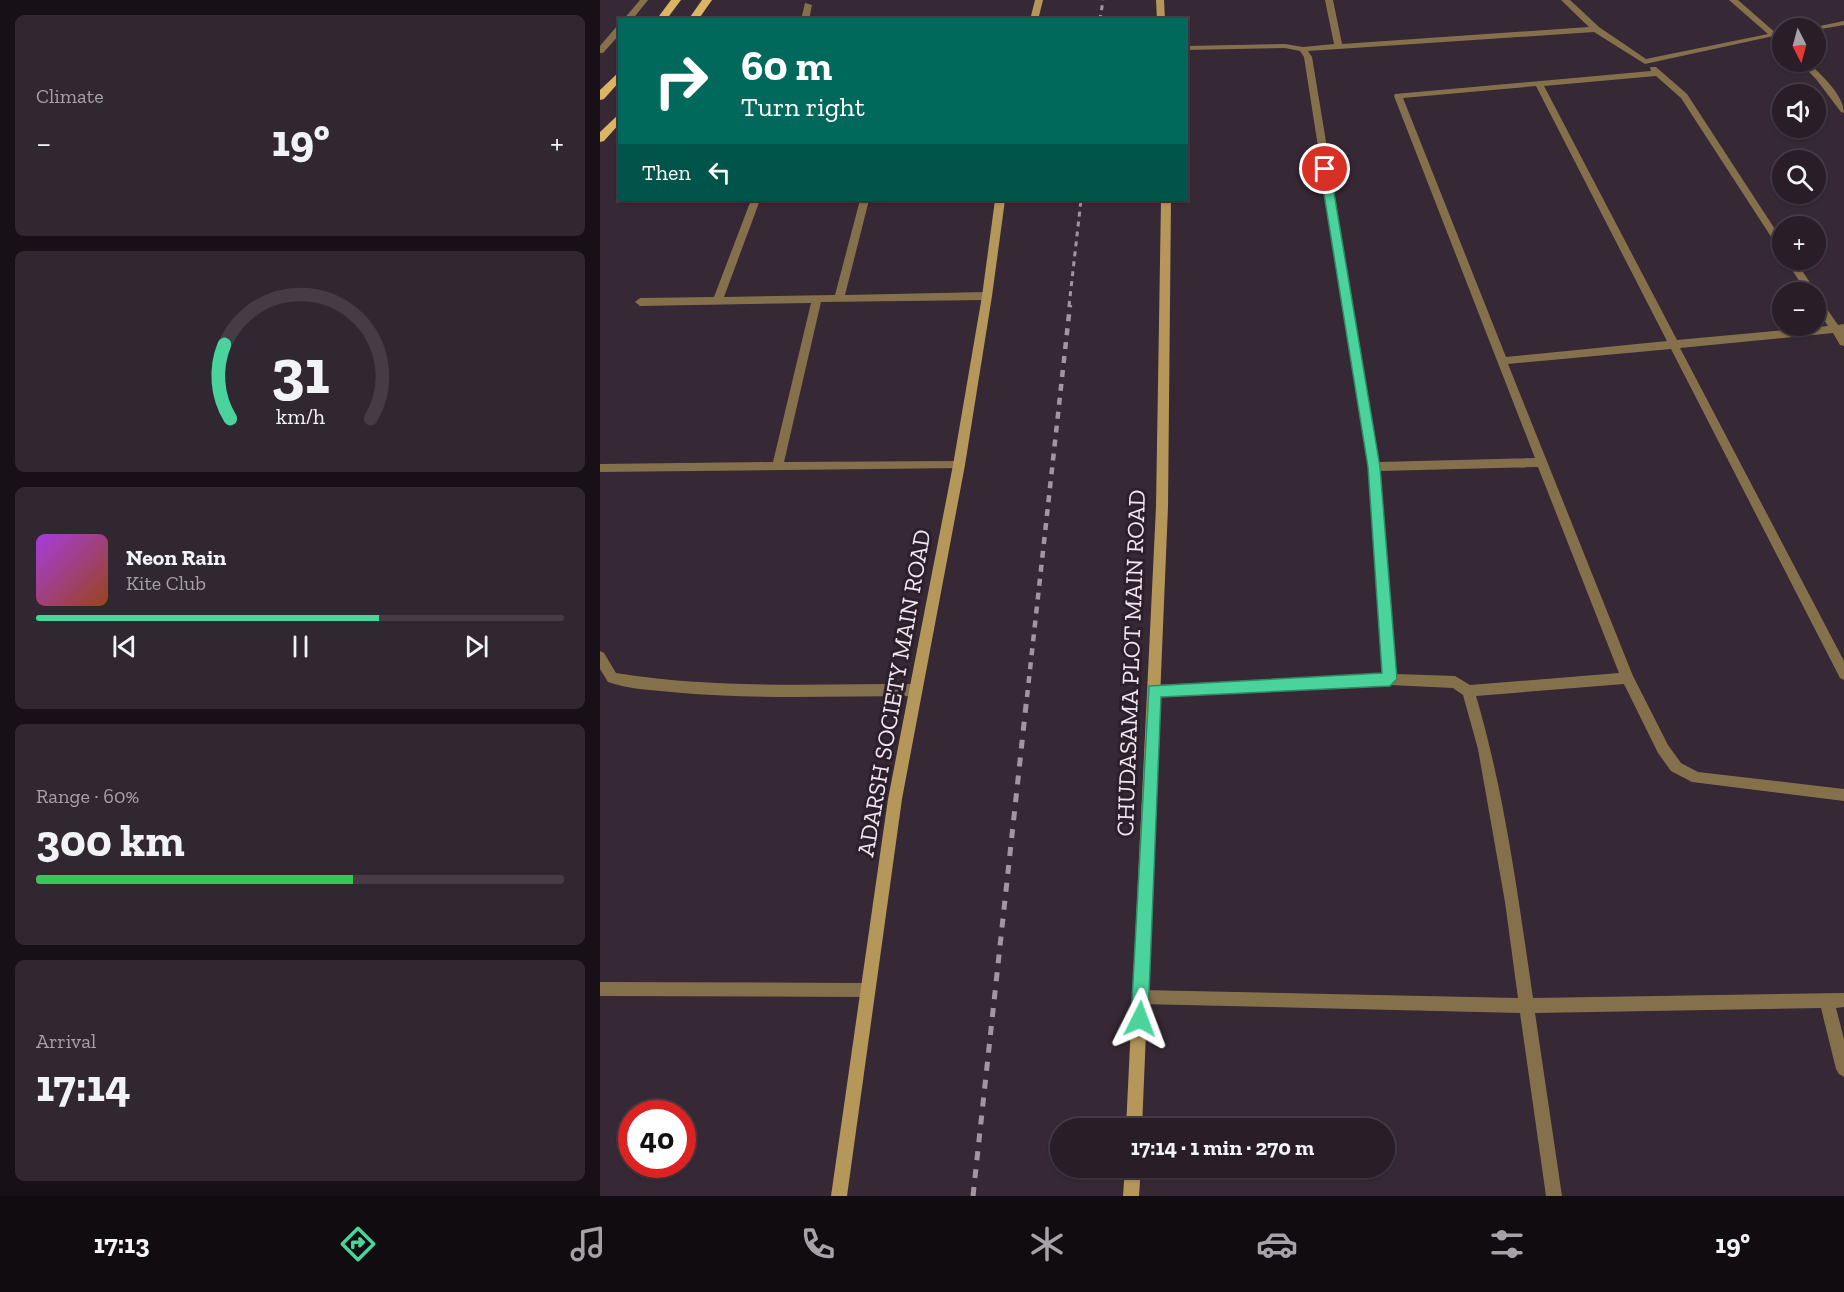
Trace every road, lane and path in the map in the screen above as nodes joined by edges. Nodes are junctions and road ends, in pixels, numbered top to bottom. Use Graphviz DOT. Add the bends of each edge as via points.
graph roads {
  1 [pos="644,0"];
  2 [pos="676,0"];
  3 [pos="707,0"];
  4 [pos="1039,0"];
  5 [pos="1160,0"];
  6 [pos="1329,0"];
  7 [pos="1565,0"];
  8 [pos="1733,0"];
  9 [pos="808,5"];
  10 [pos="629,18"];
  11 [pos="662,18"];
  12 [pos="694,18"];
  13 [pos="805,18"];
  14 [pos="1034,18"];
  15 [pos="1161,18"];
  16 [pos="1844,23"];
  17 [pos="1826,26"];
  18 [pos="1596,29"];
  19 [pos="618,30"];
  20 [pos="1772,30"];
  21 [pos="1772,36"];
  22 [pos="1339,46"];
  23 [pos="1188,48"];
  24 [pos="1303,49"];
  25 [pos="600,51"];
  26 [pos="1645,62"];
  27 [pos="1814,72"];
  28 [pos="1658,73"];
  29 [pos="618,76"];
  30 [pos="1539,84"];
  31 [pos="600,97"];
  32 [pos="1844,110"];
  33 [pos="618,118"];
  34 [pos="600,139"];
  35 [pos="755,201"];
  36 [pos="864,201"];
  37 [pos="1000,201"];
  38 [pos="1166,201"];
  39 [pos="1772,232"];
  40 [pos="987,296"];
  41 [pos="817,299"];
  42 [pos="839,299"];
  43 [pos="718,300"];
  44 [pos="640,302"];
  45 [pos="1826,312"];
  46 [pos="1840,329"];
  47 [pos="1844,342"];
  48 [pos="1674,344"];
  49 [pos="1502,361"];
  50 [pos="1544,462"];
  51 [pos="959,465"];
  52 [pos="778,466"];
  53 [pos="1374,467"];
  54 [pos="600,468"];
  55 [pos="600,657"];
  56 [pos="1844,674"];
  57 [pos="1627,678"];
  58 [pos="1390,679"];
  59 [pos="916,690"];
  60 [pos="1468,690"];
  61 [pos="1154,691"];
  62 [pos="1844,795"];
  63 [pos="600,988"];
  64 [pos="868,990"];
  65 [pos="1141,997"];
  66 [pos="1844,1000"];
  67 [pos="1827,1002"];
  68 [pos="1527,1006"];
  69 [pos="1844,1069"];
  70 [pos="1135,1118"];
  71 [pos="1132,1178"];
  72 [pos="839,1196"];
  73 [pos="1131,1196"];
  74 [pos="1554,1196"];
  1 -- 10 [label="street"];
  2 -- 11 [label="main road"];
  3 -- 12 [label="main road"];
  4 -- 14 [label="street"];
  5 -- 15 [label="street"];
  6 -- 22 [label="street"];
  7 -- 18 [label="street"];
  8 -- 20 [label="street"];
  9 -- 13 [label="street"];
  16 -- 17 [label="street"];
  18 -- 22 [label="street"];
  18 -- 26 [label="street"];
  19 -- 25 [label="street"];
  21 -- 26 [label="street"];
  22 -- 24 [label="street"];
  23 -- 24 [label="street"];
  24 -- 53 [label="street" via="1312,76"];
  26 -- 28 [label="street"];
  27 -- 32 [label="street"];
  28 -- 30 [label="street"];
  28 -- 39 [label="street" via="1684,96"];
  29 -- 31 [label="main road"];
  30 -- 48 [label="street"];
  30 -- 49 [label="street" via="1398,96"];
  33 -- 34 [label="main road"];
  35 -- 43 [label="street"];
  36 -- 42 [label="street"];
  37 -- 40 [label="street, ADARSH SOCIETY MAIN ROAD"];
  38 -- 61 [label="street, CHUDASAMA PLOT MAIN ROAD" via="1162,507"];
  40 -- 42 [label="street"];
  40 -- 51 [label="street, ADARSH SOCIETY MAIN ROAD"];
  41 -- 42 [label="street"];
  41 -- 43 [label="street"];
  41 -- 52 [label="street"];
  43 -- 44 [label="street"];
  45 -- 46 [label="street"];
  46 -- 47 [label="street"];
  46 -- 48 [label="street"];
  48 -- 49 [label="street"];
  48 -- 56 [label="street"];
  49 -- 50 [label="street"];
  50 -- 53 [label="street"];
  50 -- 57 [label="street"];
  51 -- 52 [label="street"];
  51 -- 59 [label="street, ADARSH SOCIETY MAIN ROAD"];
  52 -- 54 [label="street"];
  53 -- 58 [label="street"];
  55 -- 59 [label="street" via="612,678 644,684"];
  57 -- 60 [label="street"];
  57 -- 62 [label="street" via="1676,767 1697,778"];
  58 -- 60 [label="street" via="1455,682"];
  58 -- 61 [label="street"];
  59 -- 64 [label="street, ADARSH SOCIETY MAIN ROAD" via="895,799"];
  60 -- 68 [label="street" via="1485,749"];
  61 -- 65 [label="street, CHUDASAMA PLOT MAIN ROAD"];
  63 -- 64 [label="street"];
  64 -- 72 [label="street, ADARSH SOCIETY MAIN ROAD"];
  65 -- 68 [label="street"];
  65 -- 70 [label="street, CHUDASAMA PLOT MAIN ROAD"];
  66 -- 67 [label="street"];
  67 -- 68 [label="street"];
  67 -- 69 [label="street"];
  68 -- 74 [label="street"];
  71 -- 73 [label="street"];
}
